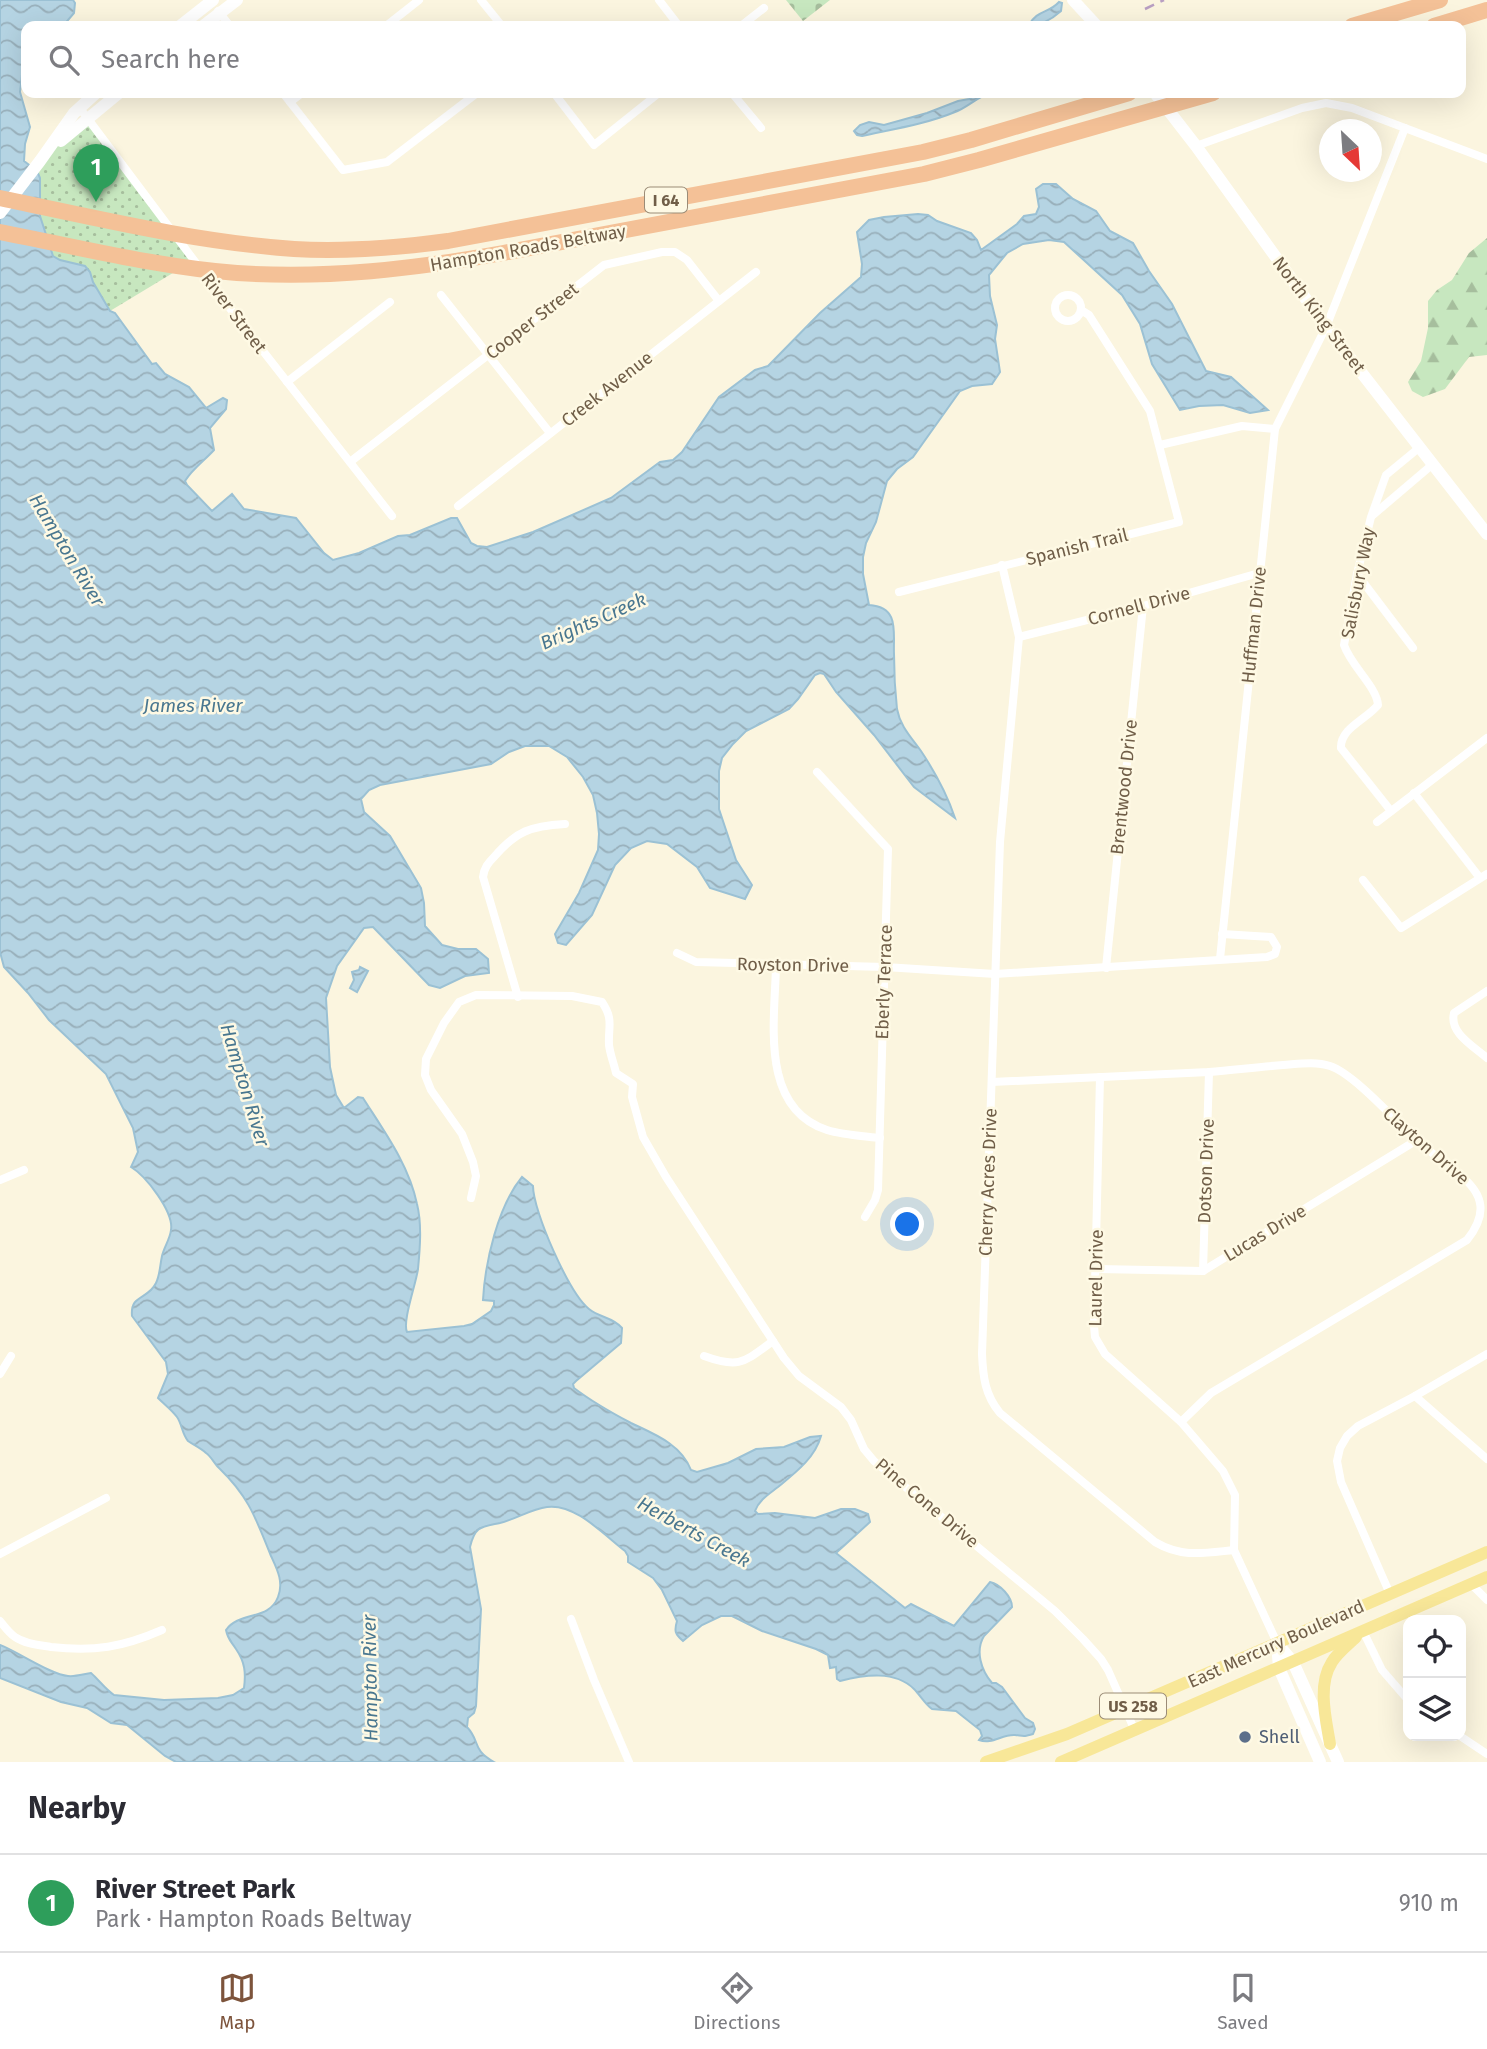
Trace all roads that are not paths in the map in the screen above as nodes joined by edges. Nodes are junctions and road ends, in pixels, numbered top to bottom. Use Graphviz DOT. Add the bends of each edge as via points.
graph roads {
  1 [pos="237,0"];
  2 [pos="419,0"];
  3 [pos="481,0"];
  4 [pos="659,0"];
  5 [pos="1073,0"];
  6 [pos="1440,0"];
  7 [pos="211,1"];
  8 [pos="764,8"];
  9 [pos="1487,10"];
  10 [pos="220,13"];
  11 [pos="186,21"];
  12 [pos="210,21"];
  13 [pos="226,21"];
  14 [pos="392,21"];
  15 [pos="498,21"];
  16 [pos="675,21"];
  17 [pos="747,21"];
  18 [pos="1092,21"];
  19 [pos="1369,21"];
  20 [pos="1451,21"];
  21 [pos="93,98"];
  22 [pos="110,98"];
  23 [pos="287,98"];
  24 [pos="295,98"];
  25 [pos="470,98"];
  26 [pos="558,98"];
  27 [pos="653,98"];
  28 [pos="736,98"];
  29 [pos="1112,98"];
  30 [pos="1159,98"];
  31 [pos="1195,98"];
  32 [pos="290,102"];
  33 [pos="83,113"];
  34 [pos="761,128"];
  35 [pos="1405,128"];
  36 [pos="1196,146"];
  37 [pos="1487,159"];
  38 [pos="0,198"];
  39 [pos="0,213"];
  40 [pos="0,232"];
  41 [pos="756,272"];
  42 [pos="441,295"];
  43 [pos="719,301"];
  44 [pos="390,302"];
  45 [pos="1081,310"];
  46 [pos="1326,327"];
  47 [pos="488,355"];
  48 [pos="287,382"];
  49 [pos="1275,429"];
  50 [pos="550,433"];
  51 [pos="1160,445"];
  52 [pos="1420,447"];
  53 [pos="350,462"];
  54 [pos="1433,464"];
  55 [pos="458,506"];
  56 [pos="392,516"];
  57 [pos="1371,517"];
  58 [pos="1487,534"];
  59 [pos="1002,565"];
  60 [pos="1259,573"];
  61 [pos="1357,574"];
  62 [pos="899,592"];
  63 [pos="1143,606"];
  64 [pos="1019,637"];
  65 [pos="1413,648"];
  66 [pos="1487,738"];
  67 [pos="817,772"];
  68 [pos="1414,793"];
  69 [pos="1391,811"];
  70 [pos="1377,822"];
  71 [pos="565,824"];
  72 [pos="1483,876"];
  73 [pos="1363,880"];
  74 [pos="1222,934"];
  75 [pos="677,953"];
  76 [pos="1220,959"];
  77 [pos="776,965"];
  78 [pos="885,967"];
  79 [pos="1106,968"];
  80 [pos="995,974"];
  81 [pos="1487,991"];
  82 [pos="518,997"];
  83 [pos="1487,1058"];
  84 [pos="1209,1072"];
  85 [pos="1100,1077"];
  86 [pos="992,1082"];
  87 [pos="880,1138"];
  88 [pos="1417,1140"];
  89 [pos="24,1170"];
  90 [pos="0,1180"];
  91 [pos="471,1198"];
  92 [pos="865,1217"];
  93 [pos="1097,1269"];
  94 [pos="1203,1271"];
  95 [pos="773,1341"];
  96 [pos="1487,1354"];
  97 [pos="11,1356"];
  98 [pos="704,1356"];
  99 [pos="0,1374"];
  100 [pos="1415,1396"];
  101 [pos="1181,1422"];
  102 [pos="1487,1459"];
  103 [pos="106,1498"];
  104 [pos="1234,1550"];
  105 [pos="1487,1552"];
  106 [pos="0,1554"];
  107 [pos="1487,1577"];
  108 [pos="1471,1584"];
  109 [pos="1390,1594"];
  110 [pos="1487,1600"];
  111 [pos="571,1619"];
  112 [pos="0,1621"];
  113 [pos="162,1630"];
  114 [pos="1363,1631"];
  115 [pos="1278,1643"];
  116 [pos="1293,1662"];
  117 [pos="1279,1668"];
  118 [pos="1403,1694"];
  119 [pos="1125,1710"];
  120 [pos="1135,1731"];
  121 [pos="1466,1740"];
  122 [pos="1330,1744"];
  123 [pos="1487,1754"];
  124 [pos="629,1762"];
  125 [pos="986,1762"];
  126 [pos="1061,1762"];
  127 [pos="1320,1762"];
  128 [pos="1338,1762"];
  1 -- 10 [label="main road"];
  2 -- 14 [label="street"];
  3 -- 15 [label="street"];
  4 -- 16 [label="street"];
  5 -- 18 [label="main road"];
  6 -- 19 [label="highway"];
  7 -- 10 [label="street"];
  7 -- 11 [label="main road"];
  8 -- 17 [label="street"];
  9 -- 20 [label="highway"];
  10 -- 12 [label="main road"];
  10 -- 13 [label="street"];
  21 -- 33 [label="main road"];
  22 -- 33 [label="main road"];
  23 -- 32 [label="street"];
  24 -- 32 [label="street"];
  25 -- 32 [label="street" via="387,162 343,170"];
  26 -- 27 [label="street" via="594,145"];
  28 -- 34 [label="street"];
  29 -- 38 [label="highway, Hampton Roads Beltway / I 64" via="923,152 396,248 295,249 209,239"];
  30 -- 36 [label="main road, North King Street"];
  31 -- 40 [label="highway, Hampton Roads Beltway / I 64" via="924,174 385,272 235,273"];
  33 -- 39 [label="main road"];
  33 -- 48 [label="street, River Street"];
  35 -- 36 [label="street" via="1326,103"];
  35 -- 37 [label="street"];
  35 -- 46 [label="street, Huffman Drive"];
  36 -- 46 [label="main road, North King Street"];
  41 -- 43 [label="street, Creek Avenue"];
  42 -- 47 [label="street"];
  43 -- 47 [label="street, Cooper Street" via="687,260 675,252 604,265"];
  43 -- 50 [label="street, Creek Avenue"];
  44 -- 48 [label="street"];
  45 -- 51 [label="street, Spanish Trail" via="1095,323 1150,411"];
  46 -- 49 [label="street, Huffman Drive"];
  46 -- 52 [label="main road, North King Street"];
  47 -- 50 [label="street"];
  47 -- 53 [label="street, Cooper Street"];
  48 -- 53 [label="street, River Street"];
  49 -- 51 [label="street" via="1242,426"];
  49 -- 60 [label="street, Huffman Drive"];
  50 -- 55 [label="street, Creek Avenue"];
  51 -- 59 [label="street, Spanish Trail" via="1179,522"];
  52 -- 54 [label="main road, North King Street"];
  52 -- 57 [label="street, Salisbury Way" via="1386,475"];
  53 -- 56 [label="street, River Street"];
  54 -- 57 [label="street, Salisbury Way"];
  54 -- 58 [label="main road, North King Street"];
  57 -- 61 [label="street, Salisbury Way"];
  59 -- 62 [label="street, Spanish Trail"];
  59 -- 64 [label="street, Cherry Acres Drive"];
  60 -- 63 [label="street, Cornell Drive"];
  60 -- 74 [label="street, Huffman Drive"];
  61 -- 65 [label="street"];
  61 -- 69 [label="street, Salisbury Way" via="1344,645 1378,697 1378,705 1340,742"];
  63 -- 64 [label="street, Cornell Drive"];
  63 -- 79 [label="street, Brentwood Drive"];
  64 -- 80 [label="street, Cherry Acres Drive" via="1000,842"];
  66 -- 68 [label="street"];
  67 -- 78 [label="street, Eberly Terrace" via="888,849"];
  68 -- 69 [label="street"];
  68 -- 72 [label="street"];
  69 -- 70 [label="street"];
  71 -- 82 [label="street" via="540,825 521,833 484,869"];
  72 -- 73 [label="street" via="1401,928"];
  74 -- 76 [label="street, Huffman Drive"];
  74 -- 76 [label="street" via="1271,937 1276,947 1275,954 1267,957"];
  75 -- 77 [label="street, Royston Drive" via="696,962"];
  76 -- 79 [label="street"];
  77 -- 78 [label="street, Royston Drive"];
  77 -- 87 [label="street" via="774,1059 790,1102 800,1115 828,1131"];
  78 -- 80 [label="street, Royston Drive"];
  78 -- 87 [label="street, Eberly Terrace"];
  79 -- 80 [label="street"];
  80 -- 86 [label="street, Cherry Acres Drive"];
  81 -- 83 [label="street" via="1454,1013 1452,1020 1455,1031"];
  82 -- 91 [label="street" via="476,995 459,1002 426,1059 425,1075 431,1090 461,1133 473,1162 476,1176"];
  82 -- 95 [label="street, Pine Cone Drive" via="572,996 602,1002 611,1025 609,1045 615,1073 633,1084 643,1137"];
  84 -- 85 [label="street, Clayton Drive"];
  84 -- 88 [label="street, Clayton Drive" via="1313,1063 1331,1066 1358,1084"];
  84 -- 94 [label="street, Dotson Drive"];
  85 -- 86 [label="street, Clayton Drive"];
  85 -- 93 [label="street, Laurel Drive"];
  86 -- 104 [label="street, Cherry Acres Drive" via="982,1354 987,1395 1000,1413 1155,1542 1192,1554"];
  87 -- 92 [label="street, Eberly Terrace" via="878,1190"];
  88 -- 94 [label="street, Lucas Drive"];
  88 -- 101 [label="street, Clayton Drive" via="1478,1192 1483,1216 1478,1230 1211,1392"];
  89 -- 90 [label="street"];
  93 -- 94 [label="street, Lucas Drive"];
  93 -- 101 [label="street, Laurel Drive" via="1094,1326 1100,1346"];
  95 -- 98 [label="street" via="735,1364"];
  95 -- 119 [label="street, Pine Cone Drive" via="799,1376 841,1407 874,1461 1083,1639 1101,1659"];
  96 -- 100 [label="street"];
  97 -- 99 [label="street"];
  100 -- 102 [label="street"];
  100 -- 109 [label="street" via="1358,1426 1347,1436 1337,1461 1341,1482"];
  101 -- 104 [label="street, Laurel Drive" via="1231,1484 1236,1507"];
  103 -- 106 [label="street"];
  104 -- 115 [label="street"];
  105 -- 109 [label="main road, East Mercury Boulevard / US 258"];
  107 -- 108 [label="main road, East Mercury Boulevard / US 258"];
  108 -- 110 [label="street"];
  108 -- 114 [label="main road, East Mercury Boulevard / US 258"];
  109 -- 115 [label="main road, East Mercury Boulevard / US 258"];
  111 -- 124 [label="street"];
  112 -- 113 [label="street" via="23,1641 73,1649 110,1648"];
  114 -- 116 [label="main road, East Mercury Boulevard / US 258"];
  114 -- 118 [label="street" via="1382,1670"];
  114 -- 122 [label="main road" via="1338,1654 1326,1675 1324,1701"];
  115 -- 116 [label="main road"];
  115 -- 117 [label="main road"];
  115 -- 119 [label="main road, East Mercury Boulevard / US 258"];
  116 -- 117 [label="main road, East Mercury Boulevard / US 258"];
  116 -- 122 [label="main road"];
  117 -- 120 [label="main road, East Mercury Boulevard / US 258"];
  117 -- 127 [label="main road"];
  119 -- 120 [label="street, Pine Cone Drive"];
  119 -- 125 [label="main road, East Mercury Boulevard / US 258"];
  120 -- 126 [label="main road, East Mercury Boulevard / US 258"];
  121 -- 123 [label="street"];
  122 -- 128 [label="main road"];
}
